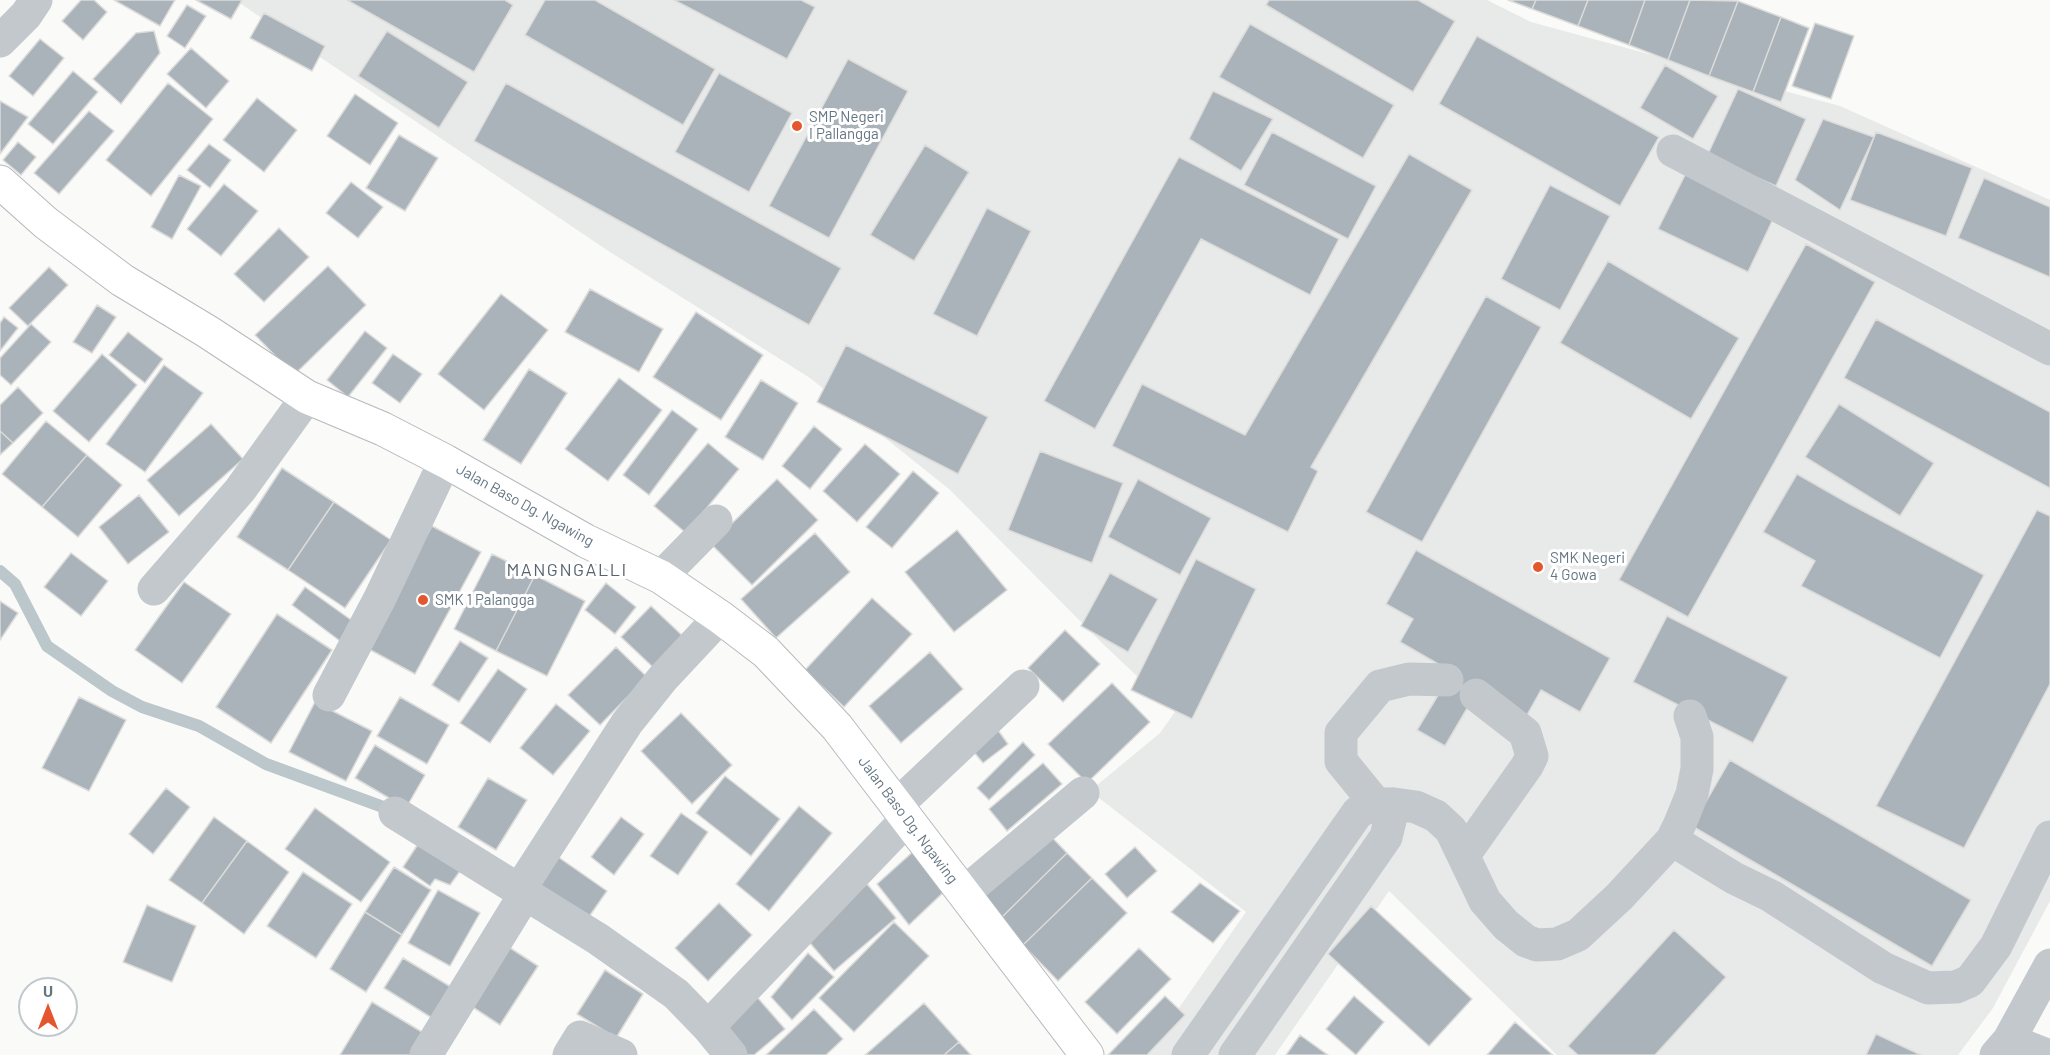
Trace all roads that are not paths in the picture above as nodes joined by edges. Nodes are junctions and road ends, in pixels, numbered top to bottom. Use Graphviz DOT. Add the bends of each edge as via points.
graph roads {
  1 [pos="36,0"];
  2 [pos="0,41"];
  3 [pos="1673,151"];
  4 [pos="0,182"];
  5 [pos="2050,349"];
  6 [pos="307,397"];
  7 [pos="445,460"];
  8 [pos="716,521"];
  9 [pos="661,577"];
  10 [pos="154,589"];
  11 [pos="720,618"];
  12 [pos="1447,680"];
  13 [pos="1023,686"];
  14 [pos="329,695"];
  15 [pos="1476,695"];
  16 [pos="1690,716"];
  17 [pos="1083,793"];
  18 [pos="1376,807"];
  19 [pos="902,812"];
  20 [pos="395,813"];
  21 [pos="2050,837"];
  22 [pos="1672,840"];
  23 [pos="1464,855"];
  24 [pos="526,886"];
  25 [pos="964,893"];
  26 [pos="2050,965"];
  27 [pos="712,1036"];
  28 [pos="2002,1048"];
  29 [pos="426,1055"];
  30 [pos="568,1055"];
  31 [pos="621,1055"];
  32 [pos="1087,1055"];
  33 [pos="1188,1055"];
  34 [pos="1236,1055"];
  35 [pos="2047,1055"];
  1 -- 2 [label="street"];
  3 -- 5 [label="street"];
  4 -- 6 [label="main road, Jalan Baso Dg. Ngawing" via="46,223 122,280"];
  6 -- 7 [label="main road, Jalan Baso Dg. Ngawing"];
  6 -- 10 [label="street" via="240,490"];
  7 -- 9 [label="main road, Jalan Baso Dg. Ngawing" via="586,541"];
  7 -- 14 [label="street"];
  8 -- 9 [label="street"];
  9 -- 11 [label="main road, Jalan Baso Dg. Ngawing"];
  11 -- 19 [label="main road, Jalan Baso Dg. Ngawing" via="766,652 837,727"];
  11 -- 24 [label="street" via="627,723"];
  12 -- 18 [label="street" via="1409,679 1380,686 1341,733 1341,761"];
  13 -- 19 [label="street"];
  15 -- 23 [label="street" via="1525,733 1532,756"];
  16 -- 22 [label="street" via="1697,737 1697,770 1692,794"];
  17 -- 25 [label="street"];
  18 -- 23 [label="street" via="1416,807 1436,816 1450,830"];
  18 -- 33 [label="street"];
  18 -- 34 [label="street" via="1386,837"];
  19 -- 25 [label="main road, Jalan Baso Dg. Ngawing"];
  19 -- 27 [label="street"];
  20 -- 24 [label="street"];
  21 -- 22 [label="street" via="1996,946 1970,981 1956,987 1928,988 1883,968 1772,896"];
  22 -- 23 [label="street" via="1578,935 1547,945 1526,941 1506,925 1485,901"];
  24 -- 27 [label="street" via="676,994"];
  24 -- 29 [label="street"];
  25 -- 32 [label="main road, Jalan Baso Dg. Ngawing"];
  26 -- 28 [label="street"];
  28 -- 35 [label="street"];
  30 -- 31 [label="street" via="580,1037"];
}
